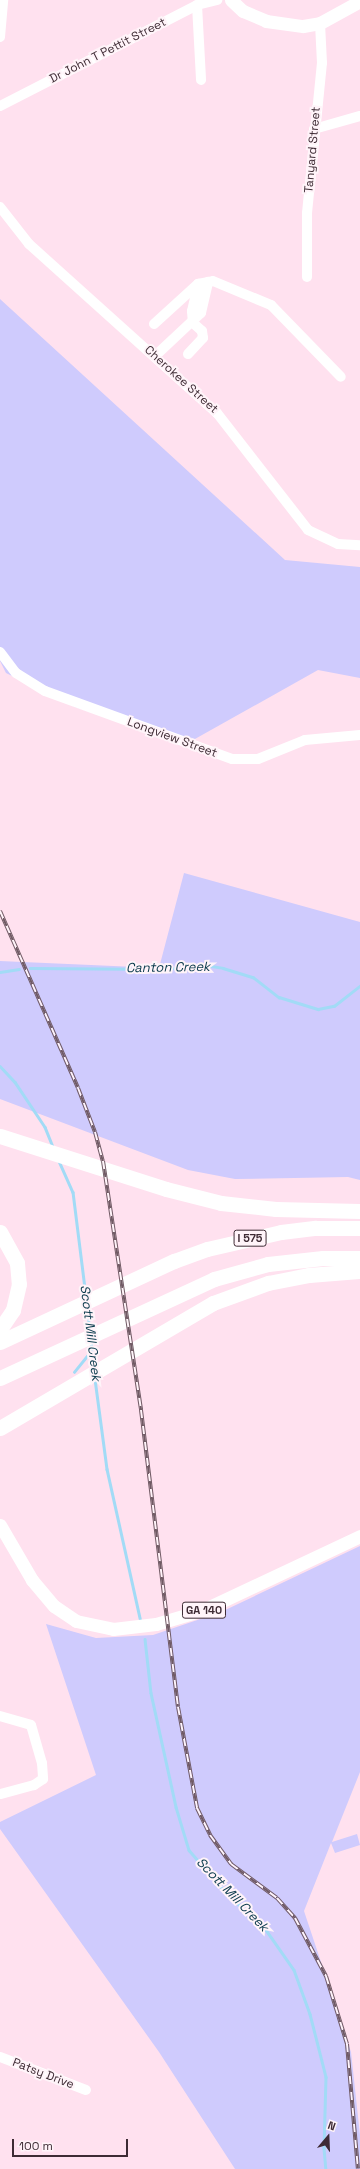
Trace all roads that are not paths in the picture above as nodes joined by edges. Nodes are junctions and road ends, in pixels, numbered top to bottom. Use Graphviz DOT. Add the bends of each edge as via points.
graph roads {
  1 [pos="3,0"];
  2 [pos="217,0"];
  3 [pos="231,0"];
  4 [pos="360,1"];
  5 [pos="197,5"];
  6 [pos="320,23"];
  7 [pos="0,37"];
  8 [pos="202,80"];
  9 [pos="0,106"];
  10 [pos="360,116"];
  11 [pos="314,129"];
  12 [pos="0,207"];
  13 [pos="306,278"];
  14 [pos="203,283"];
  15 [pos="193,323"];
  16 [pos="154,324"];
  17 [pos="188,354"];
  18 [pos="155,356"];
  19 [pos="342,377"];
  20 [pos="360,546"];
  21 [pos="0,652"];
  22 [pos="360,734"];
  23 [pos="6,1138"];
  24 [pos="360,1211"];
  25 [pos="360,1228"];
  26 [pos="0,1232"];
  27 [pos="360,1258"];
  28 [pos="360,1271"];
  29 [pos="0,1329"];
  30 [pos="0,1342"];
  31 [pos="0,1378"];
  32 [pos="0,1428"];
  33 [pos="0,1525"];
  34 [pos="360,1536"];
  35 [pos="0,1716"];
  36 [pos="0,1794"];
  37 [pos="0,2057"];
  38 [pos="86,2090"];
  1 -- 7 [label="street"];
  2 -- 5 [label="street, Dr John T Pettit Street"];
  3 -- 6 [label="main road" via="243,11 276,24 303,26"];
  4 -- 6 [label="main road"];
  5 -- 8 [label="street"];
  5 -- 9 [label="street, Dr John T Pettit Street"];
  6 -- 11 [label="street, Tanyard Street" via="322,63"];
  10 -- 11 [label="street"];
  11 -- 13 [label="street, Tanyard Street" via="307,213"];
  12 -- 18 [label="street, Cherokee Street" via="29,244"];
  14 -- 15 [label="street" via="192,311"];
  14 -- 16 [label="street"];
  14 -- 19 [label="street" via="212,281 278,310"];
  15 -- 17 [label="street" via="202,331 203,338"];
  15 -- 18 [label="street"];
  18 -- 20 [label="street, Cherokee Street" via="217,413 308,530 338,544"];
  21 -- 22 [label="street, Longview Street" via="16,673 45,691 225,758 258,759 305,740"];
  23 -- 24 [label="highway" via="194,1197 248,1207"];
  25 -- 30 [label="highway, I 575" via="316,1228 240,1240 207,1249 146,1274"];
  26 -- 29 [label="highway" via="17,1262 19,1284 13,1310"];
  27 -- 31 [label="highway, I 575" via="323,1258 268,1264 214,1279"];
  28 -- 32 [label="highway" via="309,1275 248,1289 213,1303"];
  33 -- 34 [label="main road, GA 140" via="32,1580 54,1606 76,1621 113,1629 156,1624 203,1610"];
  35 -- 36 [label="street" via="31,1725 42,1763 43,1779 34,1785"];
  37 -- 38 [label="street, Patsy Drive"];
}
